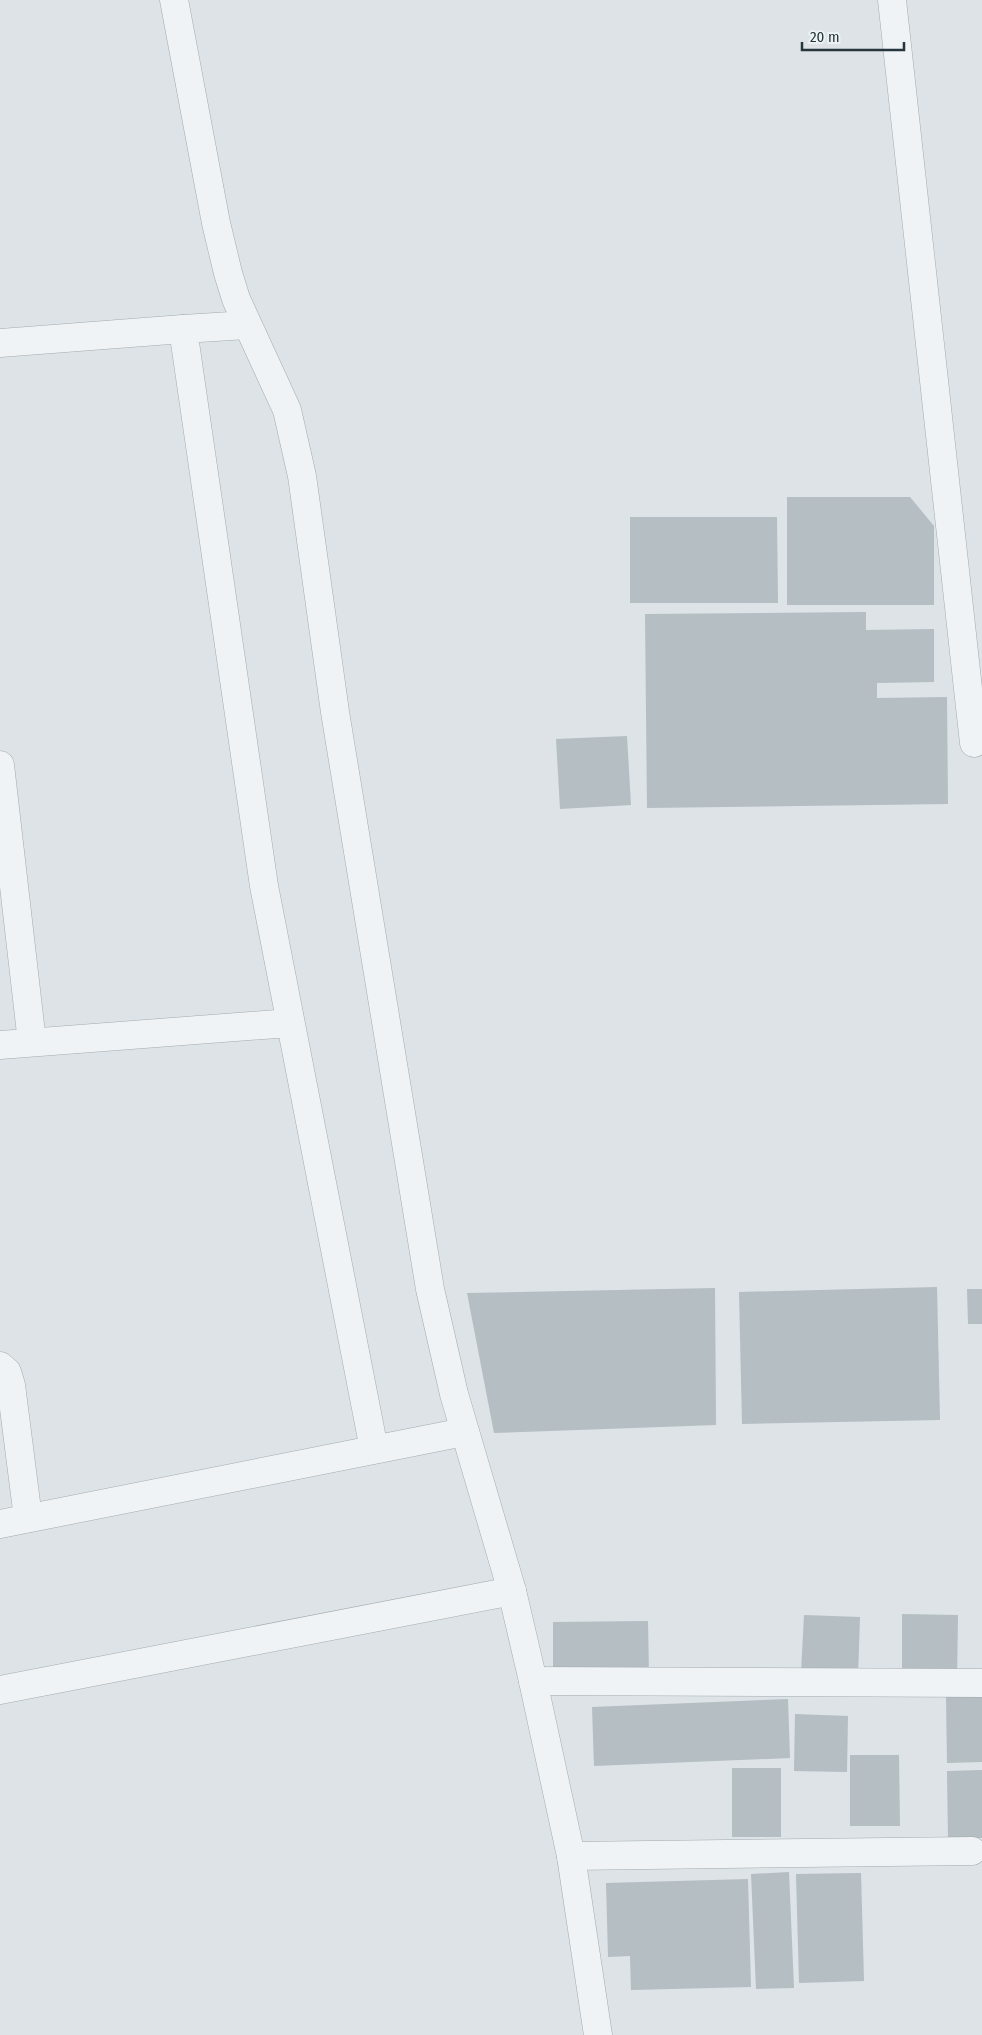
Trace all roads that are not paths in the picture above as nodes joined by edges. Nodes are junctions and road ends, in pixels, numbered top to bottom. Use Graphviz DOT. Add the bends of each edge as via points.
graph roads {
  1 [pos="174,0"];
  2 [pos="892,0"];
  3 [pos="247,325"];
  4 [pos="183,329"];
  5 [pos="0,343"];
  6 [pos="974,743"];
  7 [pos="0,765"];
  8 [pos="290,1023"];
  9 [pos="32,1042"];
  10 [pos="0,1045"];
  11 [pos="0,1366"];
  12 [pos="464,1432"];
  13 [pos="374,1450"];
  14 [pos="28,1518"];
  15 [pos="0,1524"];
  16 [pos="512,1591"];
  17 [pos="532,1681"];
  18 [pos="982,1683"];
  19 [pos="0,1690"];
  20 [pos="972,1851"];
  21 [pos="571,1856"];
  22 [pos="598,2035"];
  1 -- 3 [label="street" via="216,223 236,298"];
  2 -- 6 [label="street"];
  3 -- 4 [label="street"];
  3 -- 12 [label="street" via="287,410 302,476 416,1215 430,1290"];
  4 -- 5 [label="street"];
  4 -- 8 [label="street" via="264,886"];
  7 -- 9 [label="street"];
  8 -- 9 [label="street"];
  8 -- 13 [label="street"];
  9 -- 10 [label="street"];
  11 -- 14 [label="street" via="7,1372 11,1385"];
  12 -- 13 [label="street"];
  12 -- 16 [label="street"];
  13 -- 14 [label="street"];
  14 -- 15 [label="street"];
  16 -- 17 [label="street"];
  16 -- 19 [label="street"];
  17 -- 18 [label="street"];
  17 -- 21 [label="street"];
  20 -- 21 [label="street"];
  21 -- 22 [label="street"];
}
